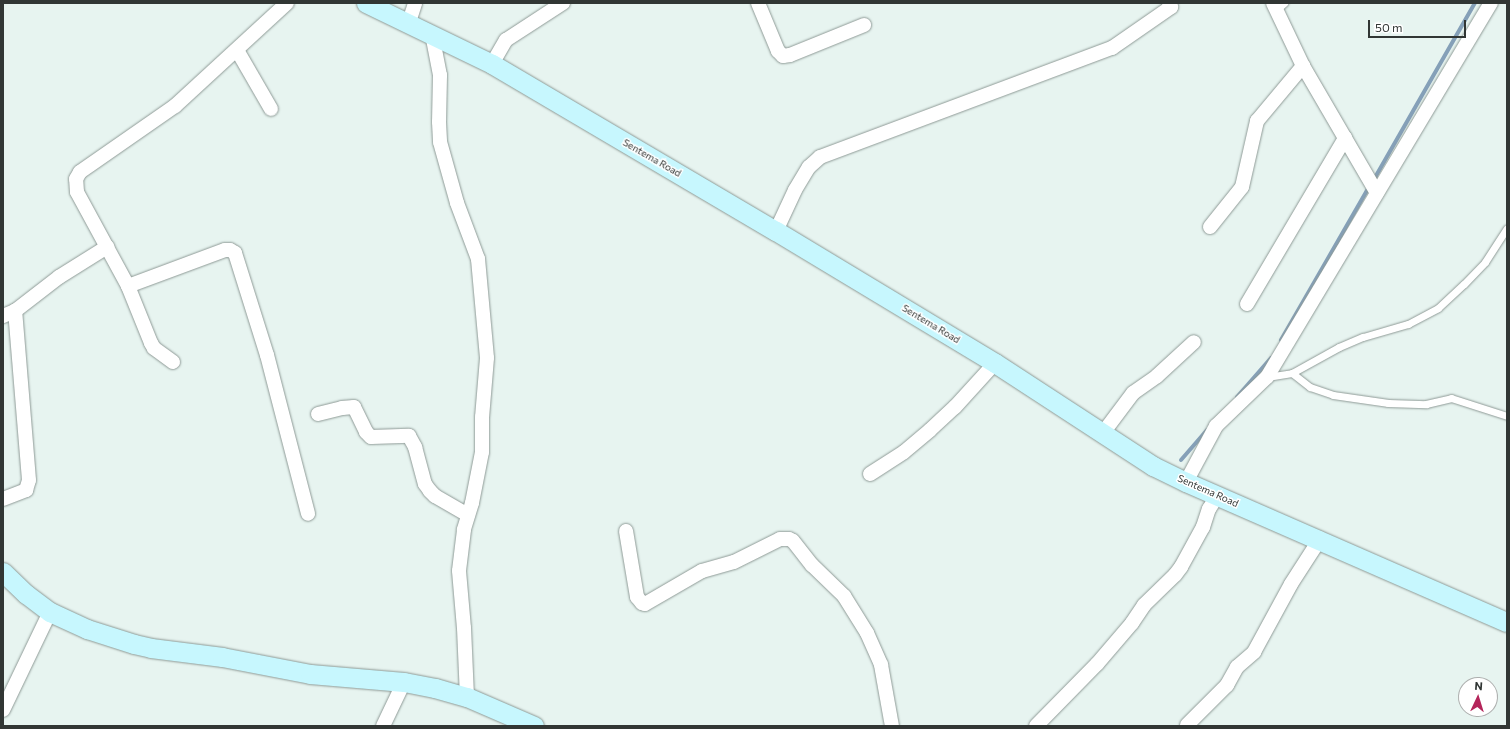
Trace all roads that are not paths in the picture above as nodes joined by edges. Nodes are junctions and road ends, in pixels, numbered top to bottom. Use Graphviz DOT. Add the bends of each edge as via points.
graph roads {
  1 [pos="288,3"];
  2 [pos="366,3"];
  3 [pos="415,3"];
  4 [pos="564,3"];
  5 [pos="758,3"];
  6 [pos="1169,3"];
  7 [pos="1491,3"];
  8 [pos="1277,5"];
  9 [pos="409,22"];
  10 [pos="864,25"];
  11 [pos="432,34"];
  12 [pos="237,50"];
  13 [pos="492,64"];
  14 [pos="1303,66"];
  15 [pos="271,109"];
  16 [pos="1345,138"];
  17 [pos="1375,189"];
  18 [pos="1210,227"];
  19 [pos="1507,228"];
  20 [pos="776,231"];
  21 [pos="107,247"];
  22 [pos="128,286"];
  23 [pos="1247,304"];
  24 [pos="9,313"];
  25 [pos="1194,342"];
  26 [pos="173,362"];
  27 [pos="995,363"];
  28 [pos="1292,373"];
  29 [pos="1267,377"];
  30 [pos="318,414"];
  31 [pos="1507,416"];
  32 [pos="1103,433"];
  33 [pos="870,474"];
  34 [pos="1186,482"];
  35 [pos="1217,496"];
  36 [pos="3,499"];
  37 [pos="308,514"];
  38 [pos="468,515"];
  39 [pos="626,531"];
  40 [pos="1320,539"];
  41 [pos="3,572"];
  42 [pos="50,612"];
  43 [pos="1506,620"];
  44 [pos="404,682"];
  45 [pos="467,697"];
  46 [pos="3,710"];
  47 [pos="1188,725"];
  48 [pos="383,726"];
  49 [pos="534,726"];
  50 [pos="892,726"];
  51 [pos="1036,726"];
  1 -- 12 [label="street"];
  2 -- 9 [label="main road, Sentema Road"];
  3 -- 9 [label="street"];
  4 -- 13 [label="street" via="506,40"];
  5 -- 10 [label="street" via="778,51 784,56"];
  6 -- 20 [label="street" via="1171,7 1112,48 820,157 809,167 795,190"];
  7 -- 17 [label="street"];
  8 -- 14 [label="street"];
  9 -- 11 [label="main road, Sentema Road"];
  11 -- 13 [label="main road, Sentema Road"];
  11 -- 38 [label="street" via="440,75 440,142 478,259 487,358 482,452"];
  12 -- 15 [label="street"];
  12 -- 21 [label="street" via="175,106 78,174 75,183 77,192"];
  13 -- 20 [label="main road, Sentema Road"];
  14 -- 16 [label="street"];
  14 -- 18 [label="street" via="1257,121 1242,187"];
  16 -- 17 [label="street"];
  16 -- 23 [label="street"];
  17 -- 29 [label="street"];
  19 -- 28 [label="lane" via="1485,262 1438,308 1408,324 1363,337 1340,347"];
  20 -- 27 [label="main road, Sentema Road"];
  21 -- 22 [label="street"];
  21 -- 24 [label="street"];
  22 -- 26 [label="street" via="151,343"];
  22 -- 37 [label="street" via="225,250 235,254 267,355"];
  24 -- 36 [label="street" via="30,480 26,490"];
  25 -- 32 [label="street" via="1156,376 1132,393"];
  27 -- 32 [label="main road, Sentema Road"];
  27 -- 33 [label="street" via="935,425 904,452"];
  28 -- 29 [label="lane"];
  28 -- 31 [label="lane" via="1310,387 1333,395 1388,403 1426,404 1451,398"];
  29 -- 34 [label="street" via="1216,426"];
  30 -- 38 [label="street" via="354,407 371,438 409,436 415,447 425,484 430,491"];
  32 -- 34 [label="main road, Sentema Road" via="1153,466"];
  34 -- 35 [label="main road, Sentema Road"];
  35 -- 40 [label="main road, Sentema Road"];
  35 -- 51 [label="street" via="1203,527 1175,576 1144,605 1097,664"];
  38 -- 45 [label="street" via="460,548 458,571"];
  39 -- 50 [label="street" via="637,597 646,604 702,571 734,562 780,539 793,541 812,565 844,596 867,633 881,665"];
  40 -- 43 [label="main road, Sentema Road"];
  40 -- 47 [label="street" via="1291,584 1254,652 1237,667 1227,685"];
  41 -- 42 [label="main road"];
  42 -- 44 [label="main road" via="87,629 150,648 206,654 310,674"];
  42 -- 46 [label="street"];
  44 -- 45 [label="main road"];
  44 -- 48 [label="street"];
  45 -- 49 [label="main road"];
}
